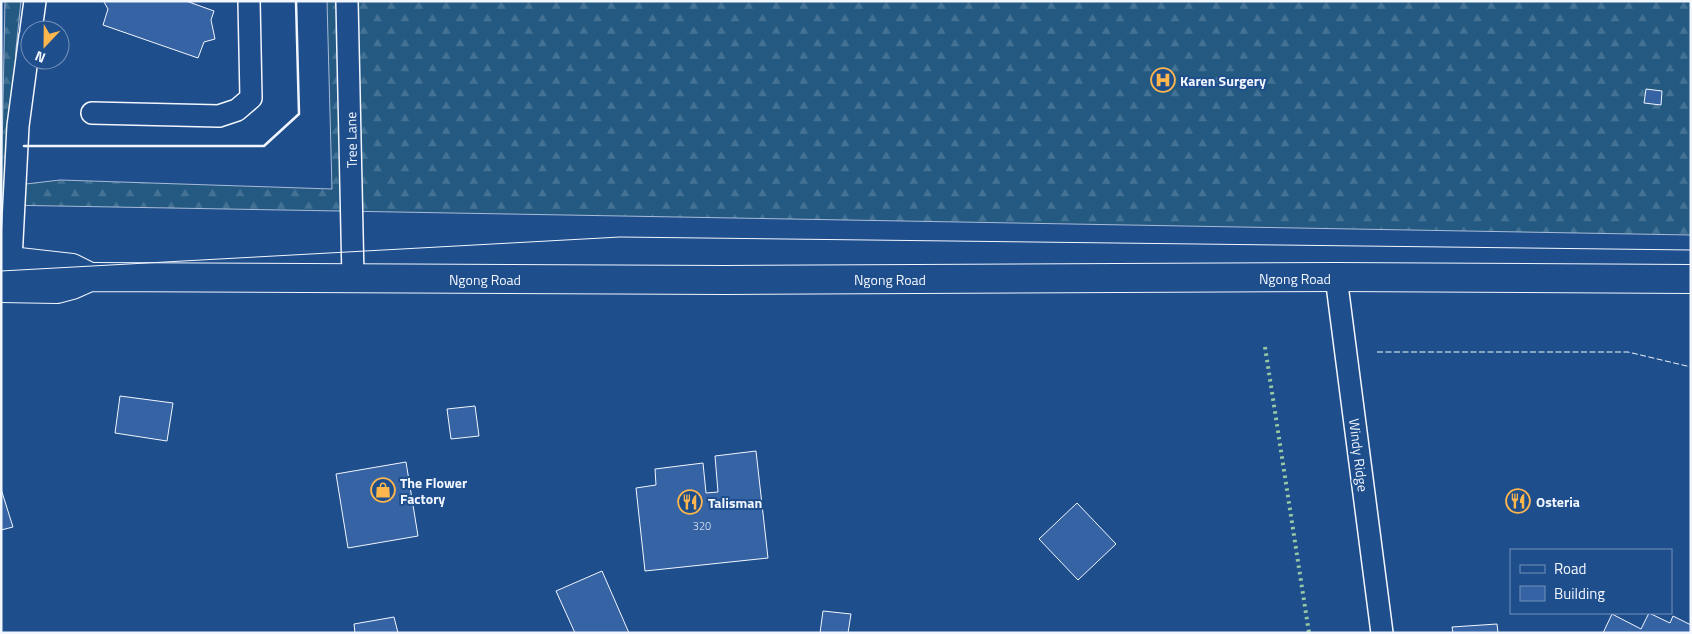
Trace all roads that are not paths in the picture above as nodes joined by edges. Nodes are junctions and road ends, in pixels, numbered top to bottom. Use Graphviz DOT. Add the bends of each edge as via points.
graph roads {
  1 [pos="35,1"];
  2 [pos="249,1"];
  3 [pos="347,1"];
  4 [pos="32,20"];
  5 [pos="22,70"];
  6 [pos="92,113"];
  7 [pos="10,125"];
  8 [pos="6,260"];
  9 [pos="90,277"];
  10 [pos="1336,277"];
  11 [pos="354,278"];
  12 [pos="1691,279"];
  13 [pos="1,288"];
  14 [pos="1382,633"];
  1 -- 4 [label="street"];
  2 -- 6 [label="street" via="250,98 237,110 219,116"];
  3 -- 11 [label="street, Tree Lane"];
  5 -- 7 [label="street"];
  7 -- 8 [label="street"];
  8 -- 9 [label="main road, Ngong Road" via="72,268"];
  9 -- 11 [label="main road, Ngong Road"];
  9 -- 13 [label="main road, Ngong Road" via="57,289"];
  10 -- 11 [label="main road, Ngong Road"];
  10 -- 12 [label="main road, Ngong Road"];
  10 -- 14 [label="street, Windy Ridge"];
}
